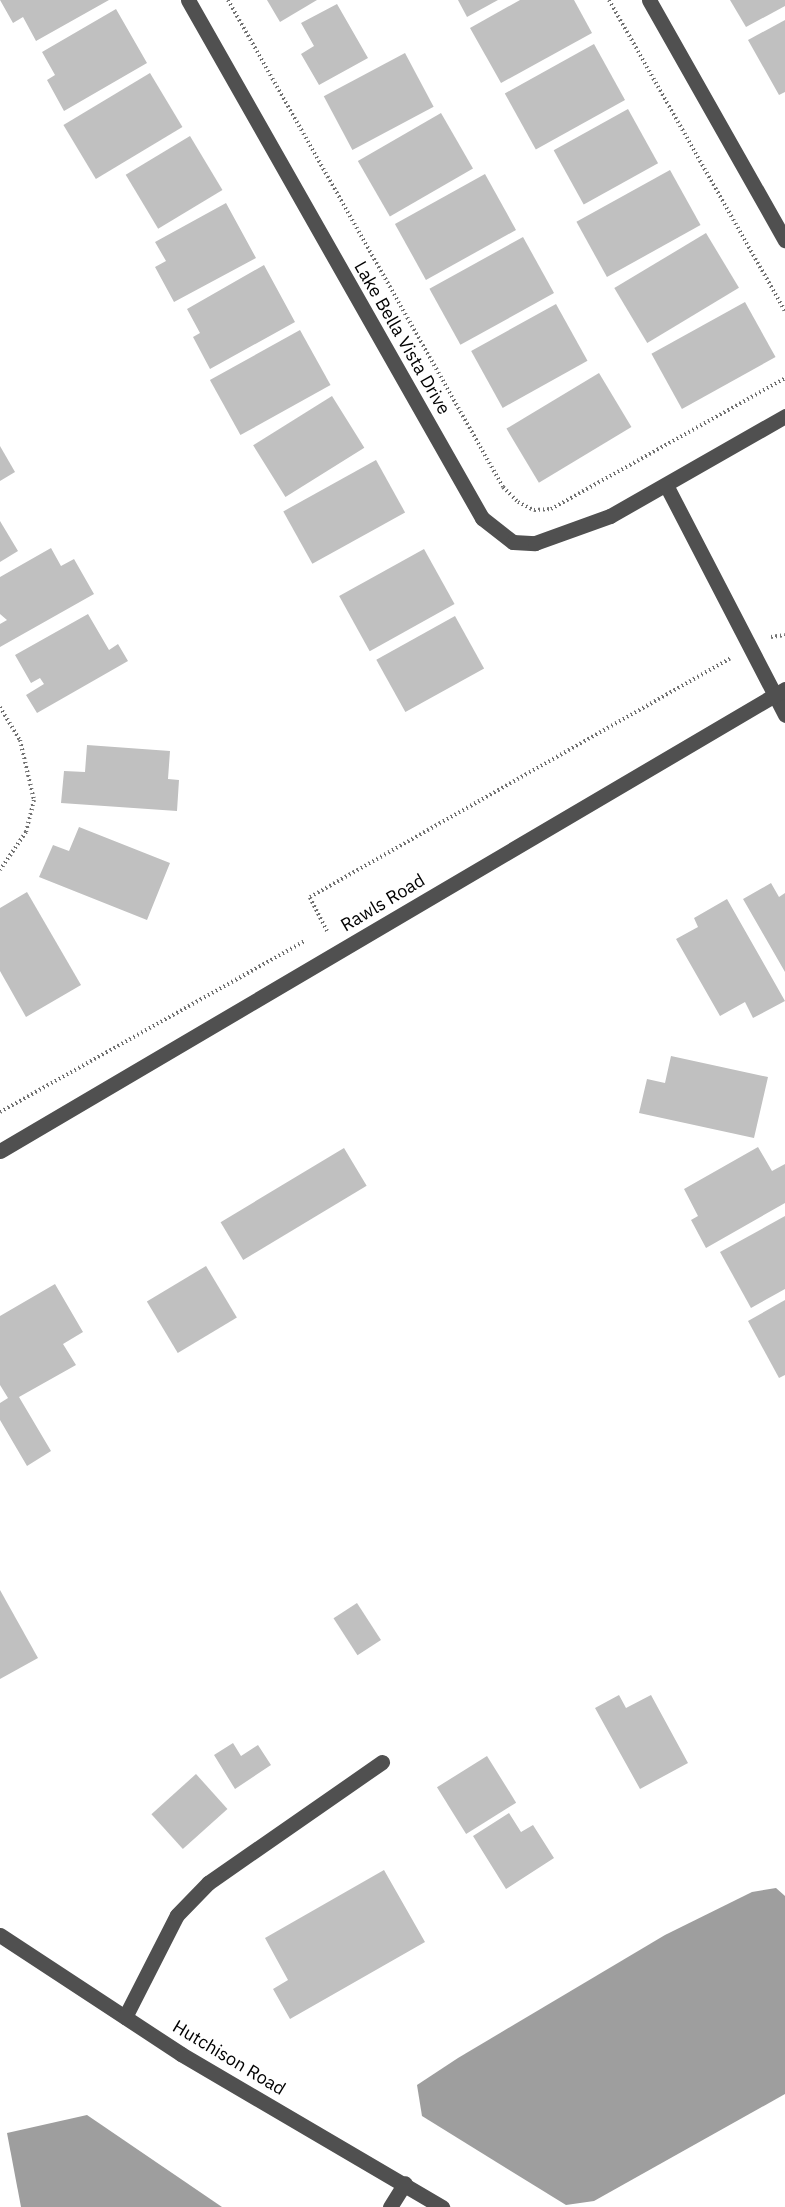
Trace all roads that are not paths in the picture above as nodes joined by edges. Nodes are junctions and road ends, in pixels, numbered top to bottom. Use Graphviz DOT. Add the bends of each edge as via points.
graph roads {
  1 [pos="188,0"];
  2 [pos="650,0"];
  3 [pos="785,240"];
  4 [pos="785,416"];
  5 [pos="666,485"];
  6 [pos="779,692"];
  7 [pos="785,715"];
  8 [pos="0,1151"];
  9 [pos="382,1762"];
  10 [pos="0,1935"];
  11 [pos="125,2017"];
  12 [pos="405,2183"];
  13 [pos="390,2207"];
  14 [pos="442,2207"];
  1 -- 5 [label="street, Lake Bella Vista Drive" via="482,518 513,542 535,543 610,516"];
  2 -- 3 [label="street"];
  4 -- 5 [label="street, Lake Bella Vista Drive"];
  5 -- 6 [label="street" via="749,648"];
  6 -- 7 [label="street"];
  6 -- 8 [label="street, Rawls Road"];
  9 -- 11 [label="street" via="208,1883 177,1915"];
  10 -- 11 [label="street, Hutchison Road"];
  11 -- 12 [label="street, Hutchison Road" via="181,2054"];
  12 -- 13 [label="street"];
  12 -- 14 [label="street, Hutchison Road"];
}
